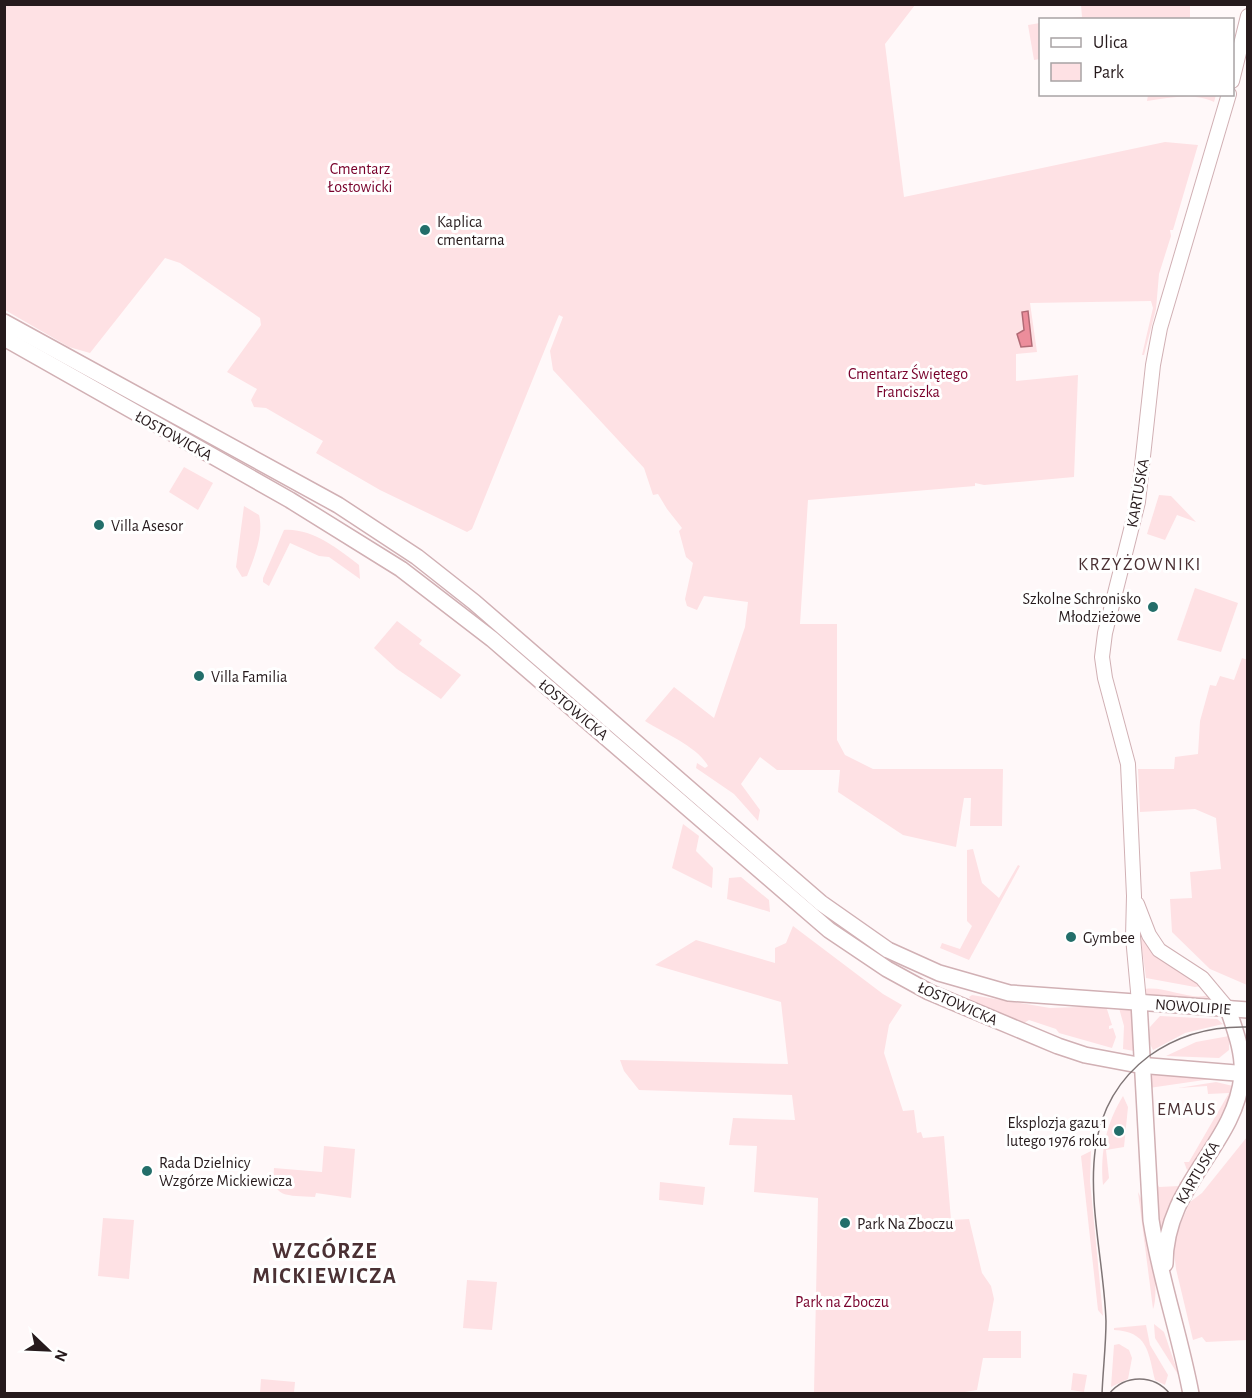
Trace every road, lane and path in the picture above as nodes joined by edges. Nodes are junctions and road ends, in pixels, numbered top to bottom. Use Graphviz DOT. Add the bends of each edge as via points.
graph roads {
  1 [pos="1248,16"];
  2 [pos="1234,77"];
  3 [pos="1228,96"];
  4 [pos="4,322"];
  5 [pos="4,338"];
  6 [pos="1134,896"];
  7 [pos="1139,1002"];
  8 [pos="1228,1009"];
  9 [pos="1248,1010"];
  10 [pos="1142,1065"];
  11 [pos="1245,1074"];
  12 [pos="1165,1276"];
  13 [pos="1191,1394"];
  1 -- 2 [label="street"];
  3 -- 6 [label="street, KARTUSKA" via="1160,328 1138,502 1102,657 1104,678 1128,764"];
  4 -- 7 [label="main road, ŁOSTOWICKA" via="339,505 417,557 821,903 888,950 939,973 1009,993"];
  5 -- 10 [label="main road, ŁOSTOWICKA" via="290,500 401,569 492,639 830,930 887,969 956,1004 1058,1046"];
  6 -- 7 [label="street, KARTUSKA"];
  6 -- 8 [label="street, KARTUSKA" via="1155,944 1167,957 1202,978"];
  7 -- 8 [label="main road, NOWOLIPIE"];
  7 -- 10 [label="main road, KARTUSKA"];
  8 -- 9 [label="main road, NOWOLIPIE"];
  8 -- 11 [label="main road, KARTUSKA"];
  10 -- 11 [label="main road"];
  10 -- 12 [label="main road, KARTUSKA" via="1151,1220 1156,1254"];
  11 -- 12 [label="main road, KARTUSKA" via="1234,1107 1173,1212 1166,1237"];
  12 -- 13 [label="main road, KARTUSKA"];
}
